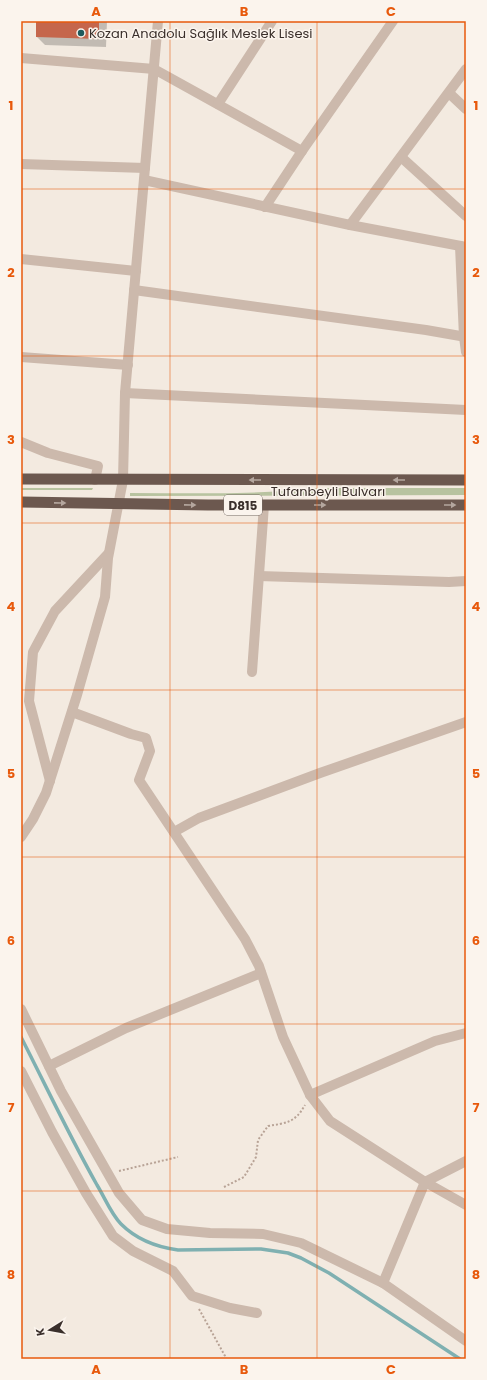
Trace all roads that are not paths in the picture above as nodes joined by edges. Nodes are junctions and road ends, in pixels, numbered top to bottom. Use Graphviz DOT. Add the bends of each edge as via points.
graph roads {
  1 [pos="158,21"];
  2 [pos="272,21"];
  3 [pos="392,21"];
  4 [pos="21,58"];
  5 [pos="154,69"];
  6 [pos="466,69"];
  7 [pos="449,93"];
  8 [pos="218,104"];
  9 [pos="466,109"];
  10 [pos="302,151"];
  11 [pos="401,157"];
  12 [pos="21,164"];
  13 [pos="145,168"];
  14 [pos="144,180"];
  15 [pos="265,207"];
  16 [pos="466,216"];
  17 [pos="350,225"];
  18 [pos="463,247"];
  19 [pos="21,259"];
  20 [pos="136,271"];
  21 [pos="134,290"];
  22 [pos="465,337"];
  23 [pos="466,352"];
  24 [pos="21,357"];
  25 [pos="128,365"];
  26 [pos="125,393"];
  27 [pos="466,410"];
  28 [pos="21,442"];
  29 [pos="21,479"];
  30 [pos="95,480"];
  31 [pos="123,480"];
  32 [pos="466,480"];
  33 [pos="21,502"];
  34 [pos="118,504"];
  35 [pos="264,505"];
  36 [pos="466,505"];
  37 [pos="108,554"];
  38 [pos="259,576"];
  39 [pos="466,581"];
  40 [pos="252,672"];
  41 [pos="72,712"];
  42 [pos="466,722"];
  43 [pos="50,781"];
  44 [pos="174,832"];
  45 [pos="21,837"];
  46 [pos="261,973"];
  47 [pos="21,1009"];
  48 [pos="466,1033"];
  49 [pos="49,1066"];
  50 [pos="21,1072"];
  51 [pos="310,1096"];
  52 [pos="466,1161"];
  53 [pos="425,1182"];
  54 [pos="466,1205"];
  55 [pos="383,1283"];
  56 [pos="257,1313"];
  57 [pos="466,1341"];
  1 -- 5 [label="street"];
  2 -- 8 [label="street"];
  3 -- 10 [label="street"];
  4 -- 5 [label="street"];
  5 -- 8 [label="street"];
  5 -- 13 [label="street"];
  6 -- 7 [label="street"];
  7 -- 9 [label="street"];
  7 -- 11 [label="street"];
  8 -- 10 [label="street"];
  10 -- 15 [label="street"];
  11 -- 16 [label="street"];
  11 -- 17 [label="street"];
  12 -- 13 [label="street"];
  13 -- 14 [label="street"];
  14 -- 15 [label="street"];
  14 -- 20 [label="street"];
  15 -- 17 [label="street"];
  17 -- 18 [label="street"];
  18 -- 22 [label="street"];
  19 -- 20 [label="street"];
  20 -- 21 [label="street"];
  21 -- 22 [label="street"];
  21 -- 25 [label="street"];
  22 -- 23 [label="street"];
  24 -- 25 [label="street"];
  25 -- 26 [label="street"];
  26 -- 27 [label="street"];
  26 -- 31 [label="street"];
  28 -- 30 [label="street" via="48,453 98,466"];
  29 -- 30 [label="highway, Tufanbeyli Bulvarı / D815"];
  30 -- 31 [label="highway, Tufanbeyli Bulvarı / D815"];
  32 -- 31 [label="highway, Tufanbeyli Bulvarı / D815, one-way"];
  31 -- 34 [label="street"];
  33 -- 34 [label="highway, Tufanbeyli Bulvarı / D815, one-way"];
  34 -- 35 [label="highway, Tufanbeyli Bulvarı / D815, one-way"];
  34 -- 37 [label="street"];
  35 -- 36 [label="highway, Tufanbeyli Bulvarı / D815, one-way"];
  35 -- 38 [label="street"];
  37 -- 41 [label="street" via="105,597"];
  37 -- 43 [label="street" via="55,611 33,652 29,701"];
  38 -- 39 [label="street"];
  38 -- 40 [label="street"];
  41 -- 43 [label="street"];
  41 -- 44 [label="street" via="146,738 150,751 139,780"];
  42 -- 44 [label="street" via="206,816"];
  43 -- 45 [label="street" via="33,819"];
  44 -- 46 [label="street" via="245,939"];
  46 -- 49 [label="street" via="126,1028"];
  46 -- 51 [label="street" via="283,1037"];
  47 -- 49 [label="street"];
  48 -- 51 [label="street" via="435,1041"];
  49 -- 55 [label="street" via="119,1193 142,1220 167,1229 263,1234 301,1243"];
  50 -- 56 [label="street" via="86,1193 113,1236 134,1251 173,1271 192,1296"];
  51 -- 53 [label="street" via="330,1120"];
  52 -- 53 [label="street"];
  53 -- 54 [label="street"];
  53 -- 55 [label="street"];
  55 -- 57 [label="street"];
}
